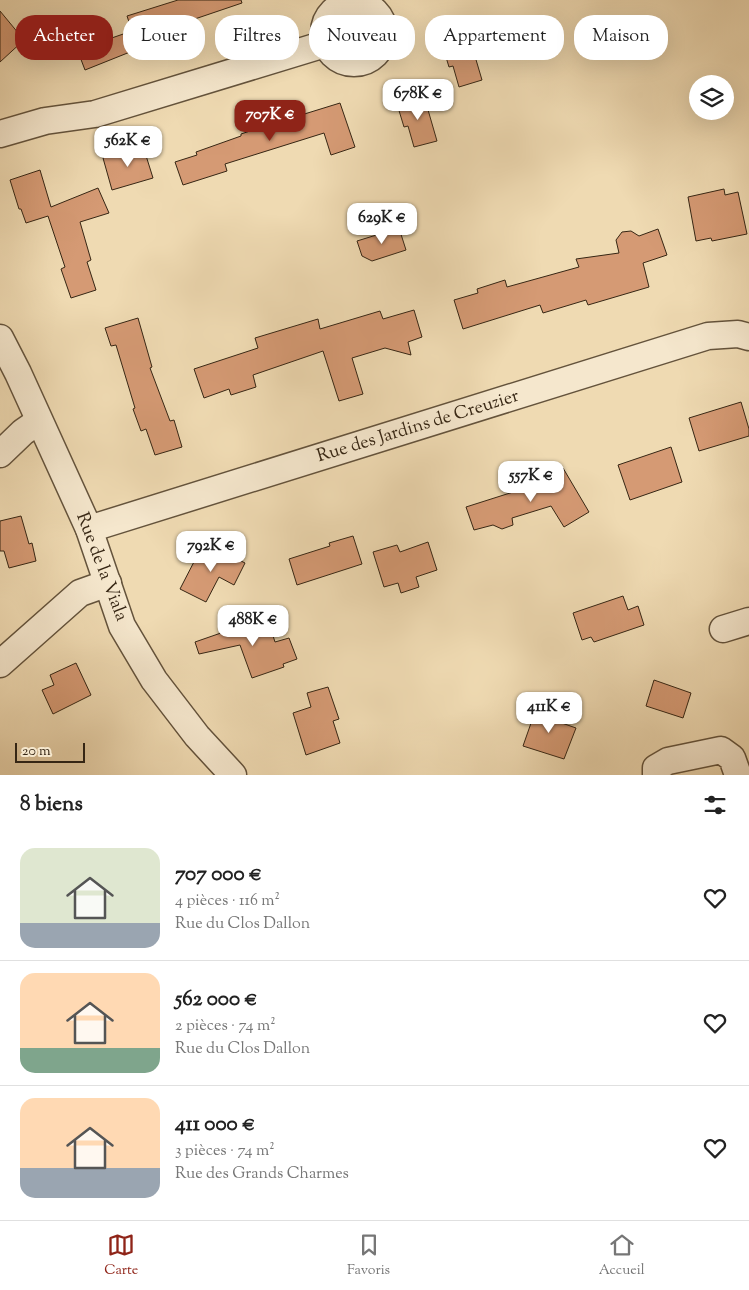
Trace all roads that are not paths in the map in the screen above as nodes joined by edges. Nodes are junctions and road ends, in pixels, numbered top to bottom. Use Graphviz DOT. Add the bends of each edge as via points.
graph roads {
  1 [pos="309,49"];
  2 [pos="0,134"];
  3 [pos="749,337"];
  4 [pos="0,338"];
  5 [pos="39,421"];
  6 [pos="0,454"];
  7 [pos="89,529"];
  8 [pos="108,583"];
  9 [pos="749,621"];
  10 [pos="723,628"];
  11 [pos="0,664"];
  12 [pos="233,775"];
  13 [pos="656,775"];
  14 [pos="738,775"];
  1 -- 2 [label="street" via="95,114 45,121"];
  3 -- 7 [label="street, Rue des Jardins de Creuzier" via="738,334 708,336"];
  4 -- 5 [label="street, Rue de la Viala"];
  5 -- 6 [label="street"];
  5 -- 7 [label="street, Rue de la Viala"];
  7 -- 8 [label="street, Rue de la Viala"];
  8 -- 11 [label="street" via="80,593"];
  8 -- 12 [label="street, Rue de la Viala" via="122,626 154,680"];
  9 -- 10 [label="street"];
  13 -- 14 [label="street" via="656,768 668,761 720,750 732,758"];
}
